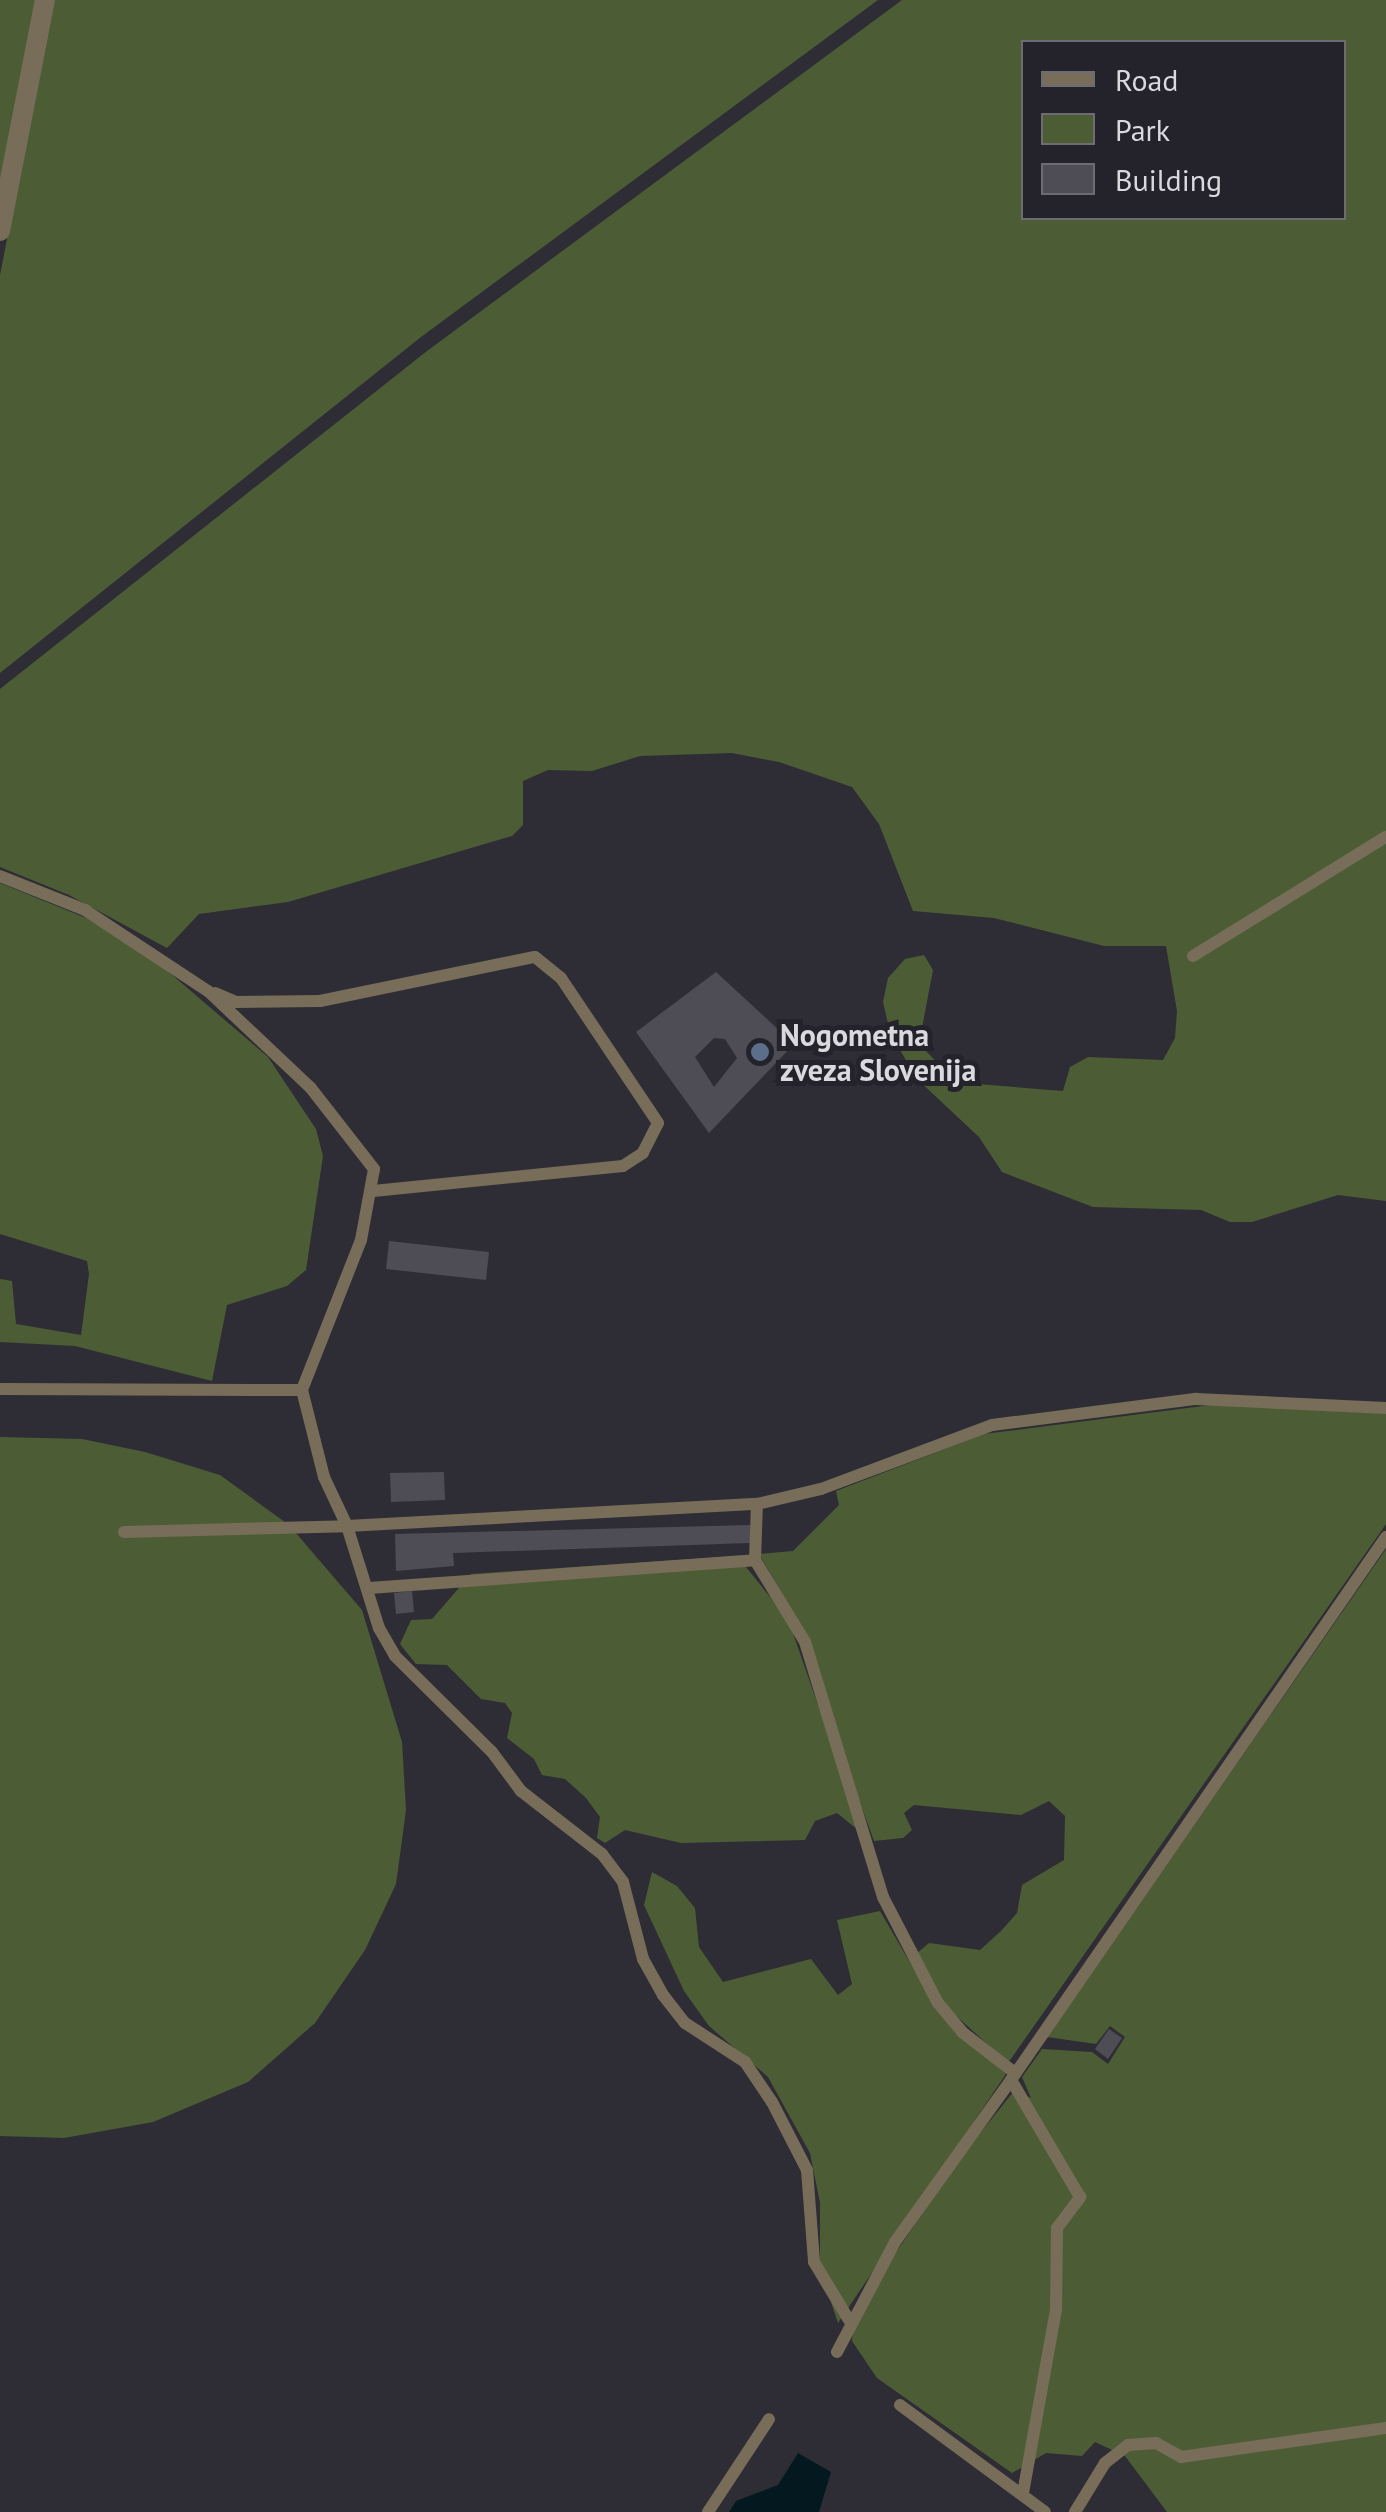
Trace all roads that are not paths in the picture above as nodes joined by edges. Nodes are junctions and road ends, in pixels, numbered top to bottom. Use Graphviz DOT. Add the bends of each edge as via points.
graph roads {
  1 [pos="45,0"];
  2 [pos="0,231"];
  3 [pos="1386,838"];
  4 [pos="0,876"];
  5 [pos="1193,956"];
  6 [pos="208,990"];
  7 [pos="373,1191"];
  8 [pos="0,1389"];
  9 [pos="302,1390"];
  10 [pos="1386,1408"];
  11 [pos="757,1504"];
  12 [pos="347,1526"];
  13 [pos="124,1532"];
  14 [pos="1386,1537"];
  15 [pos="755,1560"];
  16 [pos="368,1588"];
  17 [pos="1013,2076"];
  18 [pos="849,2320"];
  19 [pos="837,2352"];
  20 [pos="900,2405"];
  21 [pos="770,2419"];
  22 [pos="1386,2428"];
  23 [pos="1023,2493"];
  24 [pos="708,2512"];
  25 [pos="1045,2512"];
  26 [pos="1076,2512"];
  1 -- 2 [label="street"];
  3 -- 5 [label="lane"];
  4 -- 6 [label="lane" via="85,910"];
  6 -- 7 [label="lane" via="348,1133 374,1169"];
  6 -- 7 [label="lane" via="236,1002 320,1002 534,957 561,978 658,1122 643,1153 623,1166"];
  7 -- 9 [label="lane"];
  8 -- 9 [label="lane"];
  9 -- 12 [label="lane" via="324,1477"];
  10 -- 11 [label="lane" via="1234,1396 992,1425 821,1489"];
  11 -- 12 [label="lane"];
  11 -- 15 [label="lane"];
  12 -- 13 [label="lane"];
  12 -- 16 [label="lane"];
  14 -- 17 [label="lane"];
  15 -- 16 [label="lane"];
  15 -- 17 [label="lane" via="805,1642 883,1898 938,2003"];
  16 -- 18 [label="lane" via="395,1656 458,1715 521,1791 602,1854 623,1882 643,1958 662,1995 685,2023 745,2062 772,2102 807,2170 814,2262"];
  17 -- 18 [label="lane" via="934,2184"];
  17 -- 23 [label="lane" via="1080,2198 1057,2228 1056,2310"];
  18 -- 19 [label="lane"];
  20 -- 23 [label="lane"];
  21 -- 24 [label="lane"];
  22 -- 26 [label="lane" via="1181,2458 1156,2442 1128,2446 1105,2463"];
  23 -- 25 [label="lane"];
}
